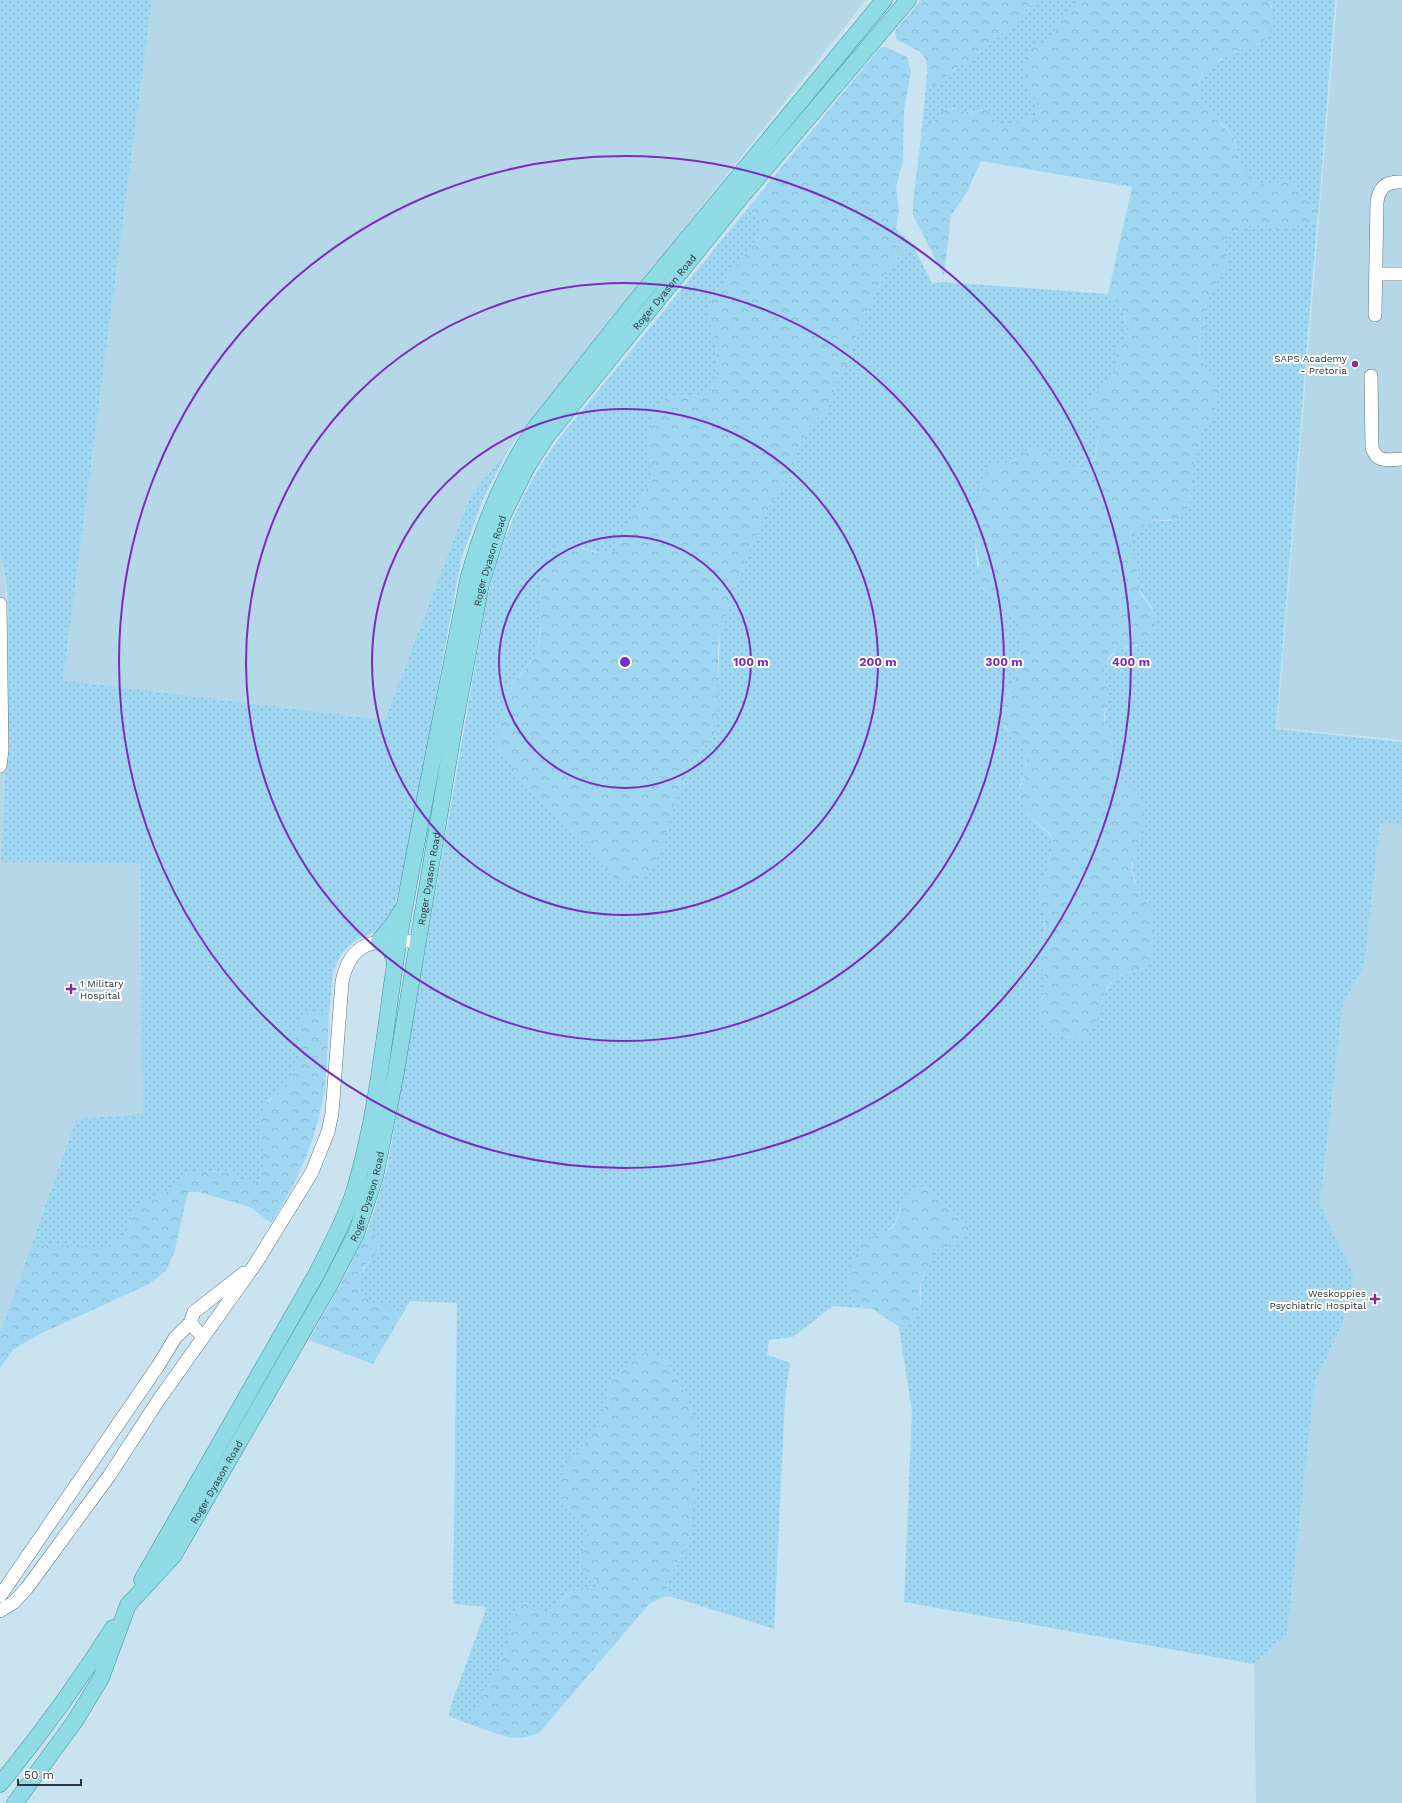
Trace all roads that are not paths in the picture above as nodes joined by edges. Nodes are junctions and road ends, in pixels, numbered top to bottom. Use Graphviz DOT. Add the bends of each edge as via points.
graph roads {
  1 [pos="884,0"];
  2 [pos="908,0"];
  3 [pos="1402,182"];
  4 [pos="1376,274"];
  5 [pos="1402,274"];
  6 [pos="635,302"];
  7 [pos="648,312"];
  8 [pos="1375,315"];
  9 [pos="1372,376"];
  10 [pos="1402,459"];
  11 [pos="0,604"];
  12 [pos="454,728"];
  13 [pos="0,766"];
  14 [pos="405,905"];
  15 [pos="404,940"];
  16 [pos="379,941"];
  17 [pos="395,972"];
  18 [pos="395,1078"];
  19 [pos="256,1263"];
  20 [pos="190,1323"];
  21 [pos="203,1337"];
  22 [pos="2,1595"];
  23 [pos="13,1603"];
  24 [pos="0,1611"];
  25 [pos="0,1784"];
  26 [pos="15,1803"];
  1 -- 6 [label="main road, Roger Dyason Road"];
  2 -- 7 [label="main road, Roger Dyason Road" via="742,196"];
  3 -- 4 [label="street" via="1387,184 1378,193"];
  4 -- 5 [label="street"];
  4 -- 8 [label="street"];
  6 -- 7 [label="main road"];
  6 -- 14 [label="main road, Roger Dyason Road" via="524,444 501,486 479,539 468,580"];
  7 -- 12 [label="main road, Roger Dyason Road" via="546,437 513,493 492,545 481,584"];
  9 -- 10 [label="street" via="1372,448 1376,457 1380,459"];
  11 -- 13 [label="street"];
  12 -- 15 [label="main road" via="437,786"];
  12 -- 18 [label="main road, Roger Dyason Road"];
  14 -- 15 [label="main road, Roger Dyason Road"];
  14 -- 16 [label="main road"];
  15 -- 16 [label="street"];
  15 -- 17 [label="main road, Roger Dyason Road"];
  15 -- 18 [label="main road" via="396,1024"];
  16 -- 17 [label="main road" via="391,950"];
  16 -- 19 [label="street" via="357,950 345,969 328,1132 302,1190"];
  17 -- 25 [label="main road, Roger Dyason Road" via="380,1072 363,1159 353,1193 332,1243 130,1602 89,1666 36,1740"];
  18 -- 26 [label="main road, Roger Dyason Road" via="375,1177 356,1234 343,1260 174,1555 128,1605 102,1678"];
  19 -- 20 [label="street" via="194,1312"];
  19 -- 21 [label="street"];
  20 -- 21 [label="street"];
  20 -- 22 [label="street" via="170,1346"];
  21 -- 23 [label="street" via="109,1476 27,1588"];
  22 -- 23 [label="street"];
  23 -- 24 [label="street"];
}
